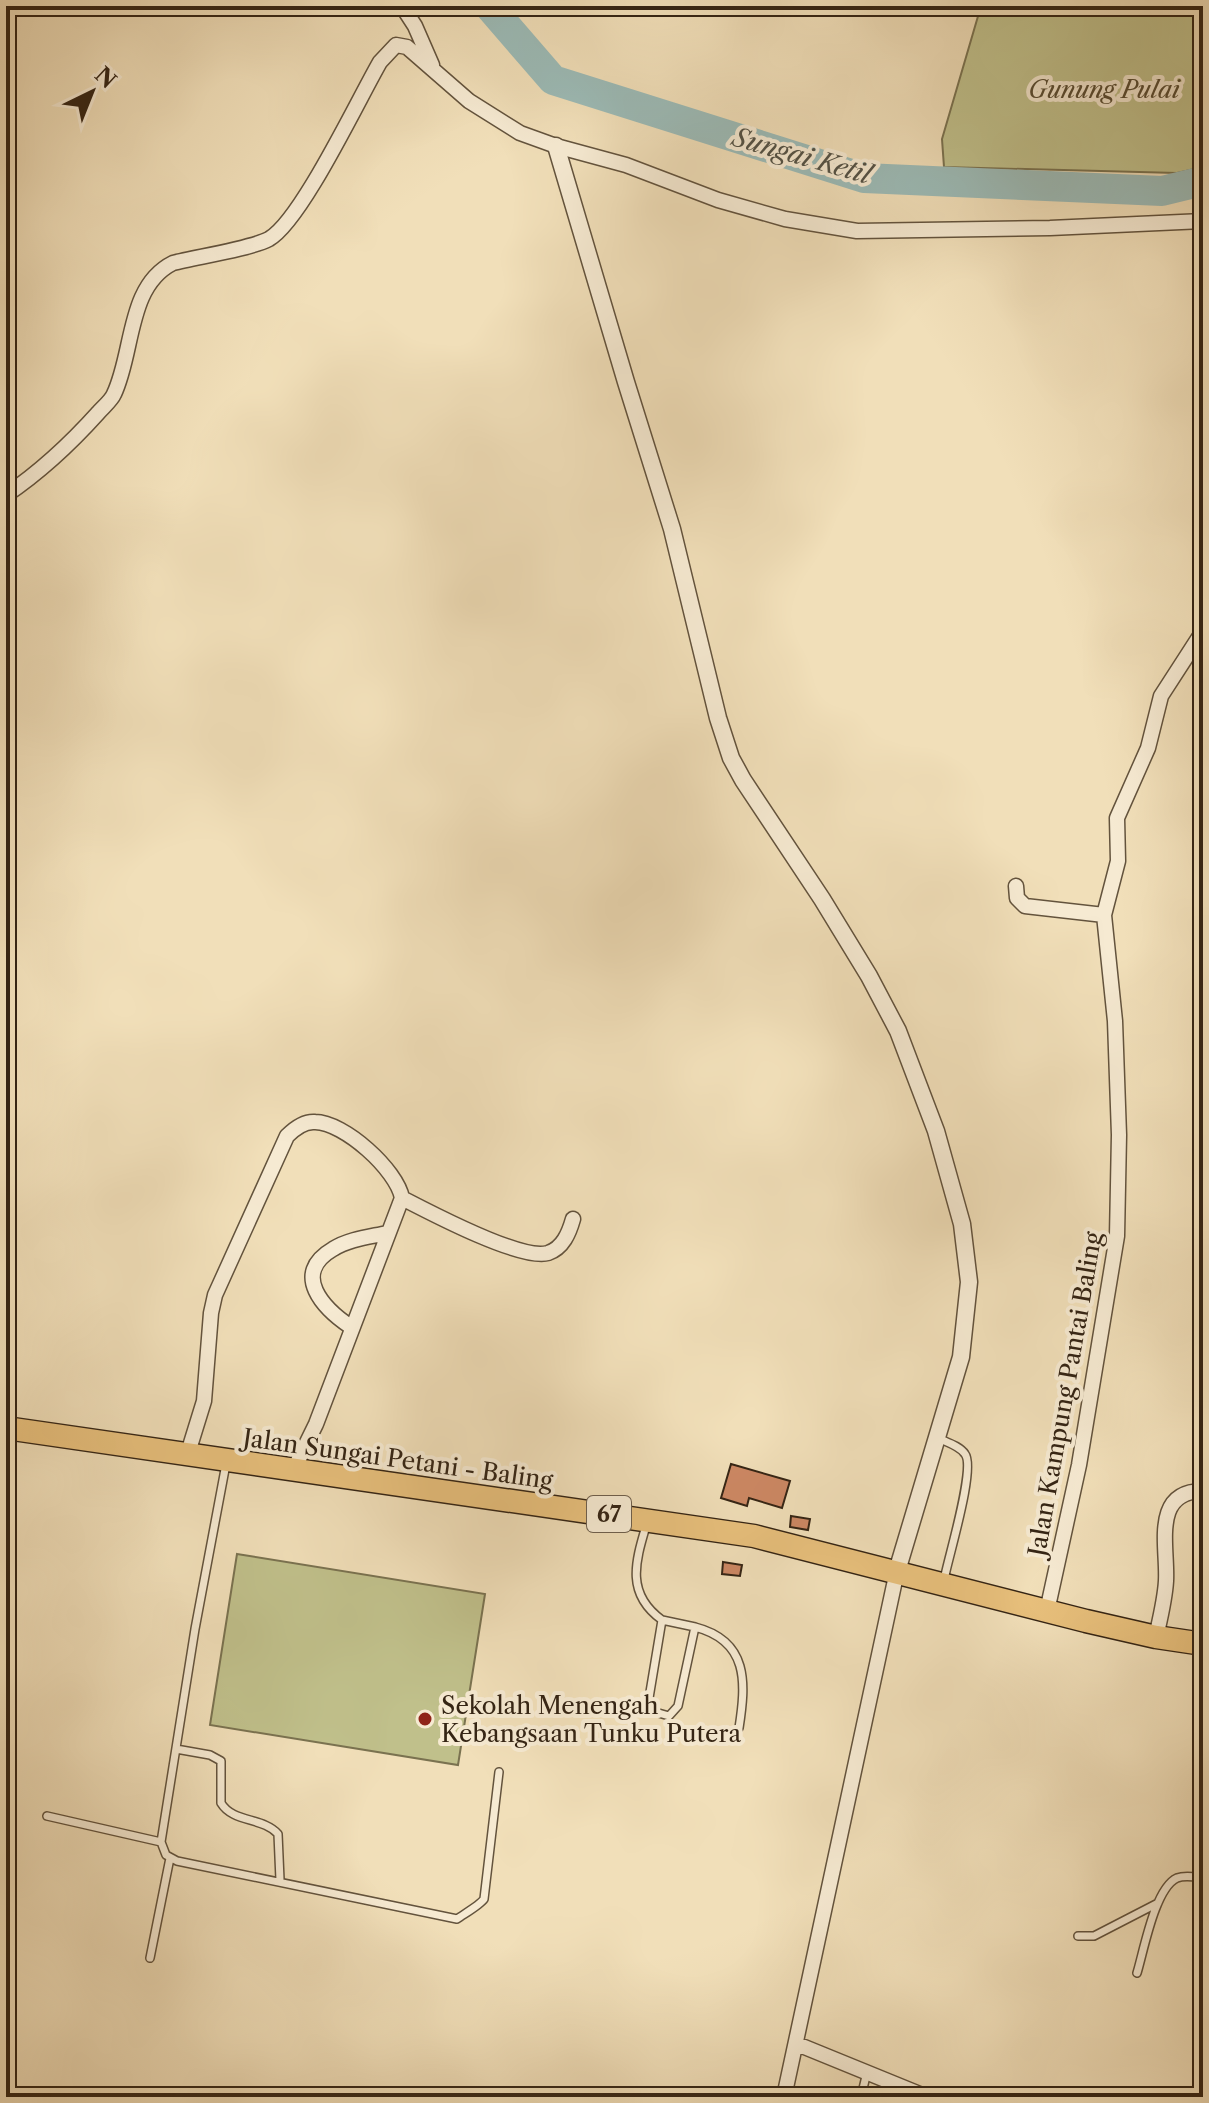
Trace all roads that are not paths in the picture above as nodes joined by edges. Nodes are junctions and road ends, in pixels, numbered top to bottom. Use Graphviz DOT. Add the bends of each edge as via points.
graph roads {
  1 [pos="402,6"];
  2 [pos="433,69"];
  3 [pos="556,146"];
  4 [pos="1203,221"];
  5 [pos="6,495"];
  6 [pos="1203,631"];
  7 [pos="1016,886"];
  8 [pos="1104,915"];
  9 [pos="402,1198"];
  10 [pos="573,1219"];
  11 [pos="387,1233"];
  12 [pos="351,1327"];
  13 [pos="6,1428"];
  14 [pos="938,1438"];
  15 [pos="187,1456"];
  16 [pos="226,1461"];
  17 [pos="293,1471"];
  18 [pos="1203,1491"];
  19 [pos="648,1520"];
  20 [pos="897,1571"];
  21 [pos="943,1583"];
  22 [pos="1047,1611"];
  23 [pos="662,1620"];
  24 [pos="695,1627"];
  25 [pos="1156,1637"];
  26 [pos="1203,1644"];
  27 [pos="739,1728"];
  28 [pos="176,1749"];
  29 [pos="499,1772"];
  30 [pos="47,1816"];
  31 [pos="161,1842"];
  32 [pos="170,1858"];
  33 [pos="1203,1878"];
  34 [pos="280,1880"];
  35 [pos="1158,1903"];
  36 [pos="1078,1936"];
  37 [pos="150,1958"];
  38 [pos="1137,1973"];
  39 [pos="797,2044"];
  40 [pos="867,2072"];
  41 [pos="784,2097"];
  42 [pos="861,2097"];
  43 [pos="927,2097"];
  1 -- 2 [label="street"];
  2 -- 3 [label="street" via="491,116"];
  2 -- 5 [label="street" via="403,45 393,46 280,230 263,241 161,269 149,281 141,302 114,395 64,447"];
  3 -- 4 [label="street" via="615,161 752,211 857,231"];
  3 -- 14 [label="street" via="672,529 728,748 898,1031 951,1178 967,1254 968,1305 961,1357"];
  6 -- 8 [label="street, Jalan Kampung Pantai Baling" via="1161,696 1148,748 1117,818 1118,861"];
  7 -- 8 [label="street" via="1017,898 1025,906"];
  8 -- 22 [label="street, Jalan Kampung Pantai Baling" via="1115,1021 1117,1236 1079,1465"];
  9 -- 10 [label="street" via="458,1227 531,1254 556,1249"];
  9 -- 11 [label="street"];
  9 -- 15 [label="street" via="389,1172 338,1129 308,1122 287,1136 215,1295 204,1401"];
  11 -- 12 [label="street"];
  11 -- 12 [label="street" via="335,1247 314,1272 323,1305"];
  12 -- 17 [label="street"];
  13 -- 15 [label="main road, Jalan Sungai Petani - Baling / 67"];
  14 -- 20 [label="street"];
  14 -- 21 [label="lane" via="960,1448 968,1459 969,1478"];
  15 -- 16 [label="main road, Jalan Sungai Petani - Baling / 67"];
  16 -- 17 [label="main road, Jalan Sungai Petani - Baling / 67"];
  16 -- 28 [label="lane"];
  17 -- 19 [label="main road, Jalan Sungai Petani - Baling / 67"];
  18 -- 25 [label="street" via="1182,1495 1165,1519 1166,1582"];
  19 -- 20 [label="main road, Jalan Sungai Petani - Baling / 67" via="754,1536"];
  19 -- 23 [label="lane" via="639,1549 637,1590"];
  20 -- 21 [label="main road, Jalan Sungai Petani - Baling / 67"];
  20 -- 39 [label="street"];
  21 -- 22 [label="main road, Jalan Sungai Petani - Baling / 67"];
  22 -- 25 [label="main road, Jalan Sungai Petani - Baling / 67"];
  23 -- 24 [label="lane"];
  23 -- 24 [label="lane" via="648,1704 662,1715 669,1716 678,1706"];
  24 -- 27 [label="lane" via="725,1643 741,1664"];
  25 -- 26 [label="main road, Jalan Sungai Petani - Baling / 67"];
  28 -- 31 [label="lane"];
  28 -- 34 [label="lane" via="221,1761 221,1803 230,1813 278,1834"];
  29 -- 34 [label="lane" via="484,1899 457,1919"];
  30 -- 31 [label="lane"];
  31 -- 32 [label="lane"];
  32 -- 34 [label="lane"];
  32 -- 37 [label="lane"];
  33 -- 35 [label="lane" via="1177,1878"];
  35 -- 36 [label="lane" via="1094,1936"];
  35 -- 38 [label="lane"];
  39 -- 40 [label="street"];
  39 -- 41 [label="street"];
  40 -- 42 [label="lane"];
  40 -- 43 [label="street"];
}
